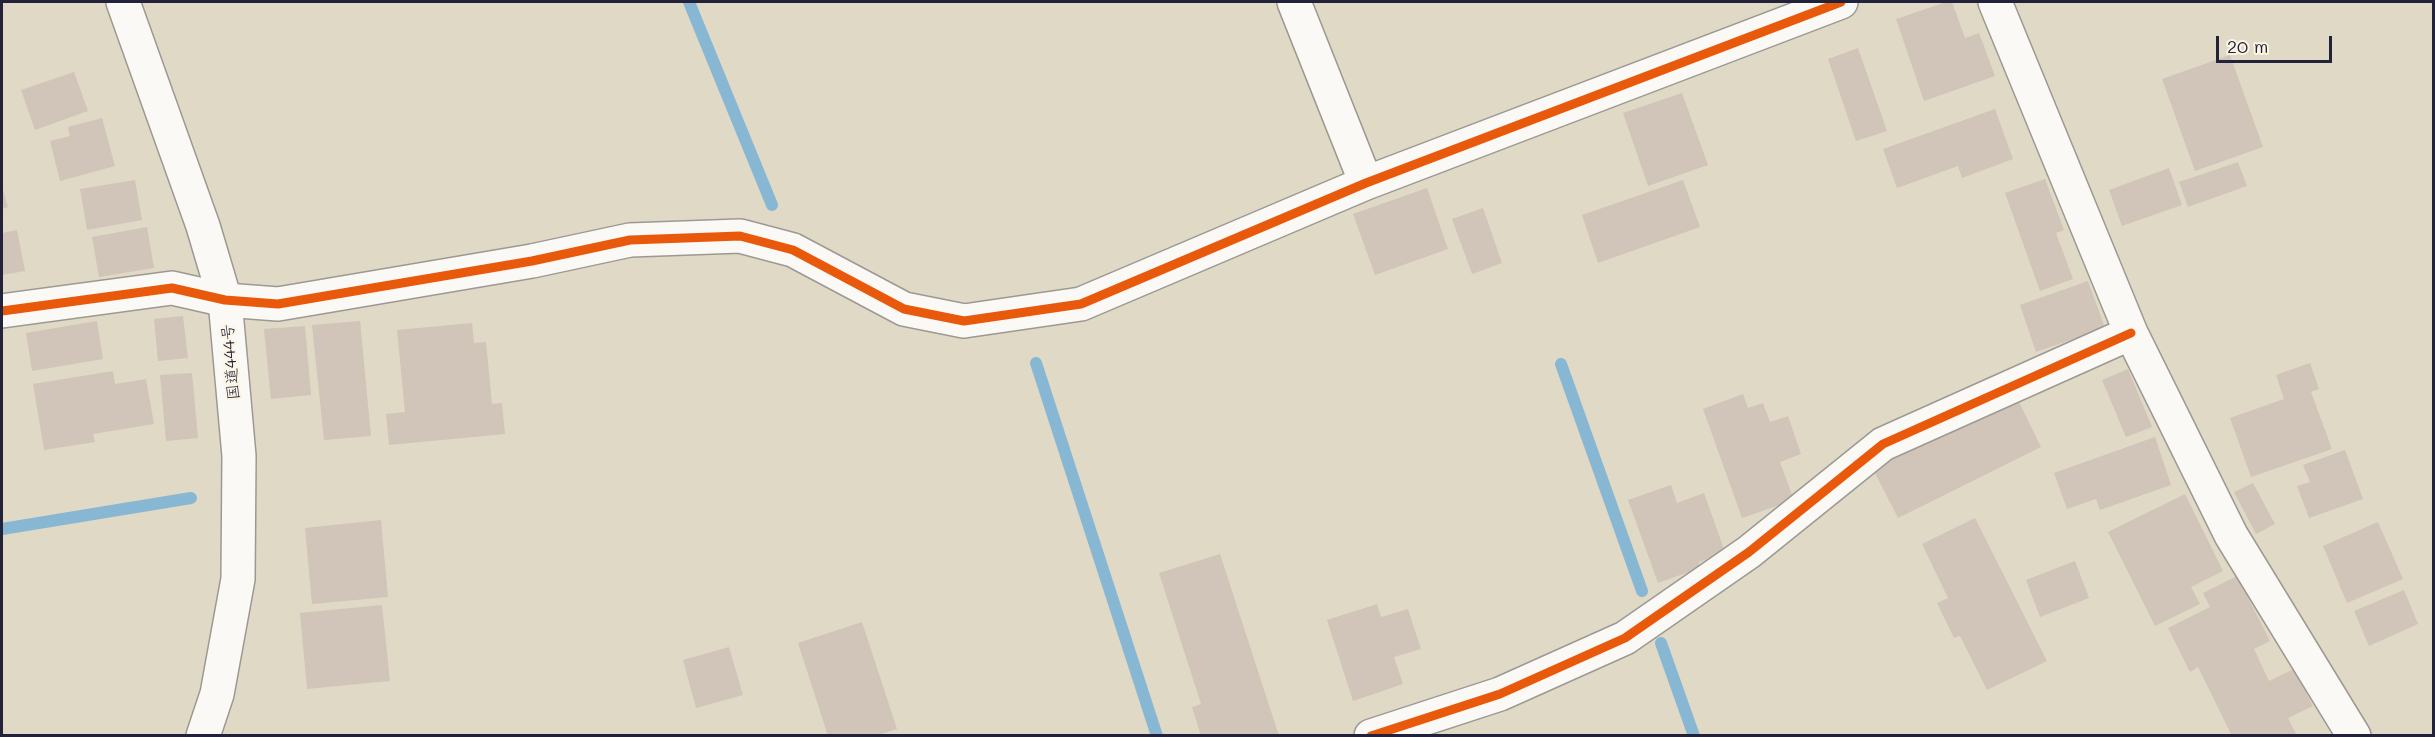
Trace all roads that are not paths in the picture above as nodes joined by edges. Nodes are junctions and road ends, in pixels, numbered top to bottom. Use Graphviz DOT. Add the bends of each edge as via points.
graph roads {
  1 [pos="123,2"];
  2 [pos="1294,2"];
  3 [pos="1841,2"];
  4 [pos="1995,2"];
  5 [pos="1366,183"];
  6 [pos="225,300"];
  7 [pos="2,311"];
  8 [pos="2131,333"];
  9 [pos="203,735"];
  10 [pos="1371,735"];
  11 [pos="2354,735"];
  1 -- 6 [label="main road, 国道444号" via="203,226"];
  2 -- 5 [label="main road"];
  3 -- 5 [label="main road"];
  4 -- 8 [label="main road"];
  5 -- 6 [label="main road" via="1081,304 964,321 904,309 794,250 740,236 630,240 532,261 278,304"];
  6 -- 7 [label="main road" via="172,288"];
  6 -- 9 [label="main road, 国道444号" via="239,456 238,579 217,694"];
  8 -- 10 [label="main road" via="1883,444 1749,552 1625,638 1500,694"];
  8 -- 11 [label="main road" via="2231,535"];
}
